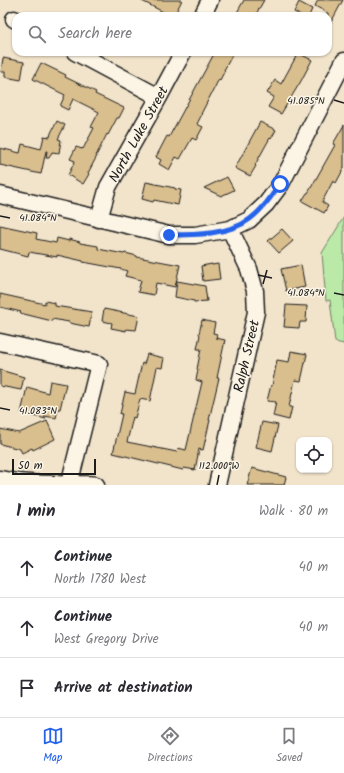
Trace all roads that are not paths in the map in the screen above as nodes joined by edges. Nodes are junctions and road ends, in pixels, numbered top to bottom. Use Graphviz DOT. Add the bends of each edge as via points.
graph roads {
  1 [pos="210,0"];
  2 [pos="204,12"];
  3 [pos="82,56"];
  4 [pos="181,56"];
  5 [pos="344,61"];
  6 [pos="159,97"];
  7 [pos="0,195"];
  8 [pos="98,218"];
  9 [pos="230,229"];
  10 [pos="0,342"];
  11 [pos="0,478"];
  12 [pos="70,484"];
  13 [pos="96,485"];
  14 [pos="217,485"];
  1 -- 2 [label="street"];
  3 -- 6 [label="street"];
  4 -- 6 [label="street, North Luke Street"];
  5 -- 9 [label="street" via="280,184 266,204 249,220"];
  6 -- 8 [label="street, North Luke Street" via="108,186"];
  7 -- 8 [label="street"];
  8 -- 9 [label="street" via="169,235 195,235"];
  9 -- 14 [label="street, Ralph Street" via="249,269 255,291 256,312"];
  10 -- 12 [label="street" via="98,364"];
  11 -- 12 [label="street" via="28,483"];
  12 -- 13 [label="street"];
}
